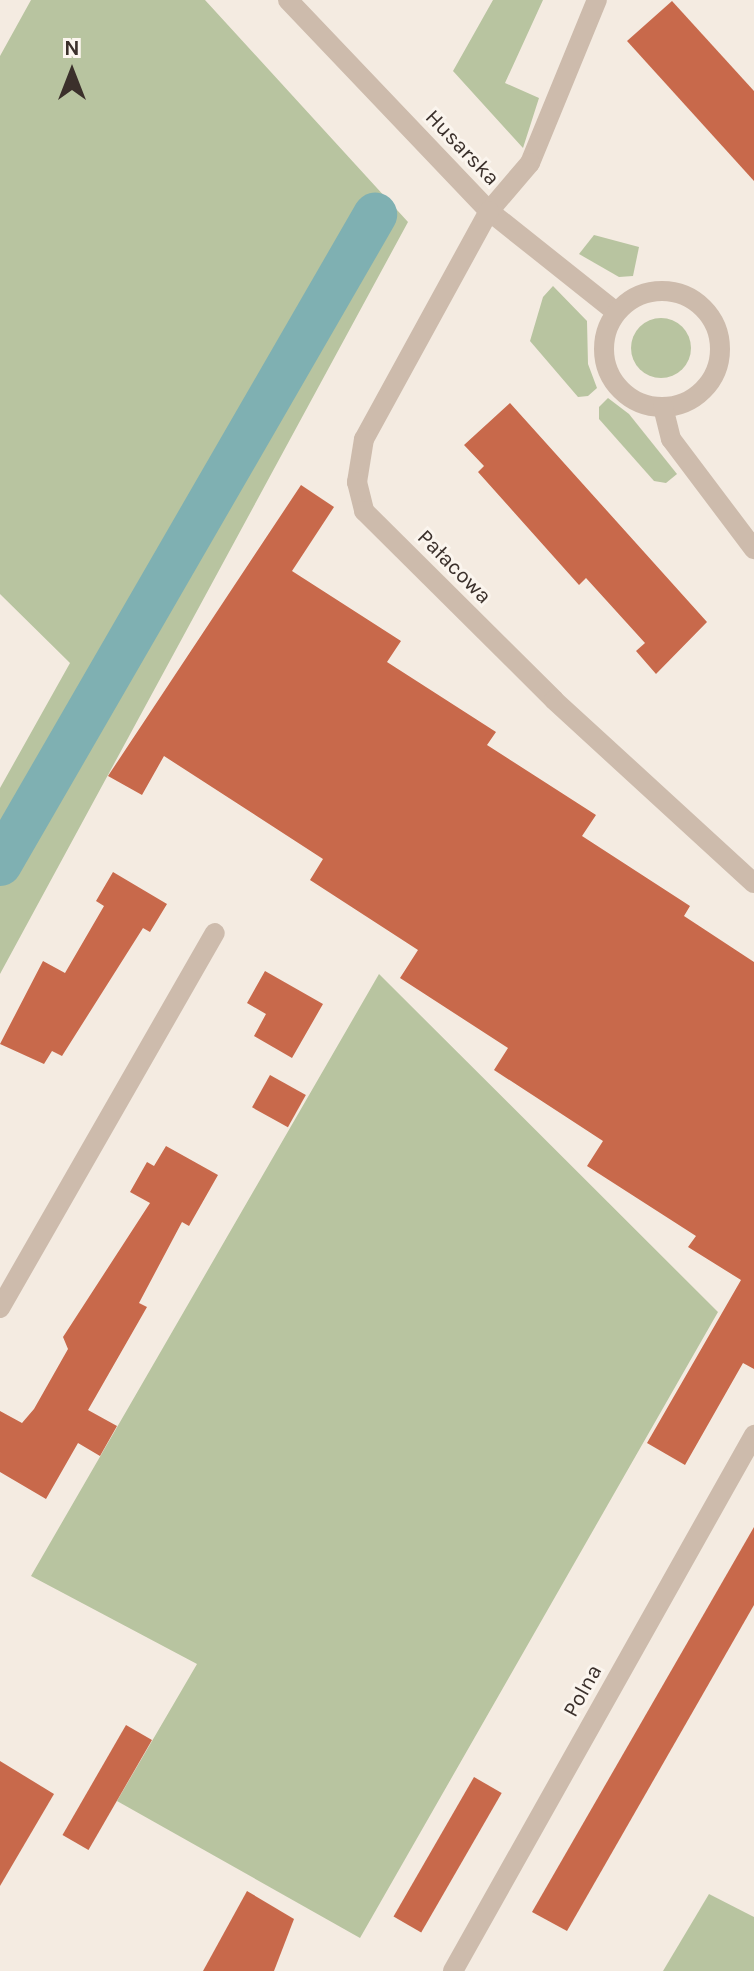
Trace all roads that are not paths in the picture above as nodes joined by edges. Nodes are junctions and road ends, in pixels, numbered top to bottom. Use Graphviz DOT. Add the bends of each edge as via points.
graph roads {
  1 [pos="288,0"];
  2 [pos="597,0"];
  3 [pos="489,211"];
  4 [pos="616,312"];
  5 [pos="663,407"];
  6 [pos="754,549"];
  7 [pos="754,883"];
  8 [pos="215,933"];
  9 [pos="0,1308"];
  10 [pos="754,1435"];
  11 [pos="453,1971"];
  1 -- 3 [label="street, Husarska"];
  2 -- 3 [label="street, Pałacowa" via="530,163"];
  3 -- 4 [label="street, Husarska"];
  3 -- 7 [label="street, Pałacowa" via="364,439 357,482 364,511 554,700"];
  4 -- 5 [label="street" via="603,346 612,382 646,405"];
  4 -- 5 [label="street" via="657,290 684,295 718,327 715,375 701,393"];
  5 -- 6 [label="street" via="671,439"];
  8 -- 9 [label="street"];
  10 -- 11 [label="street, Polna"];
}
